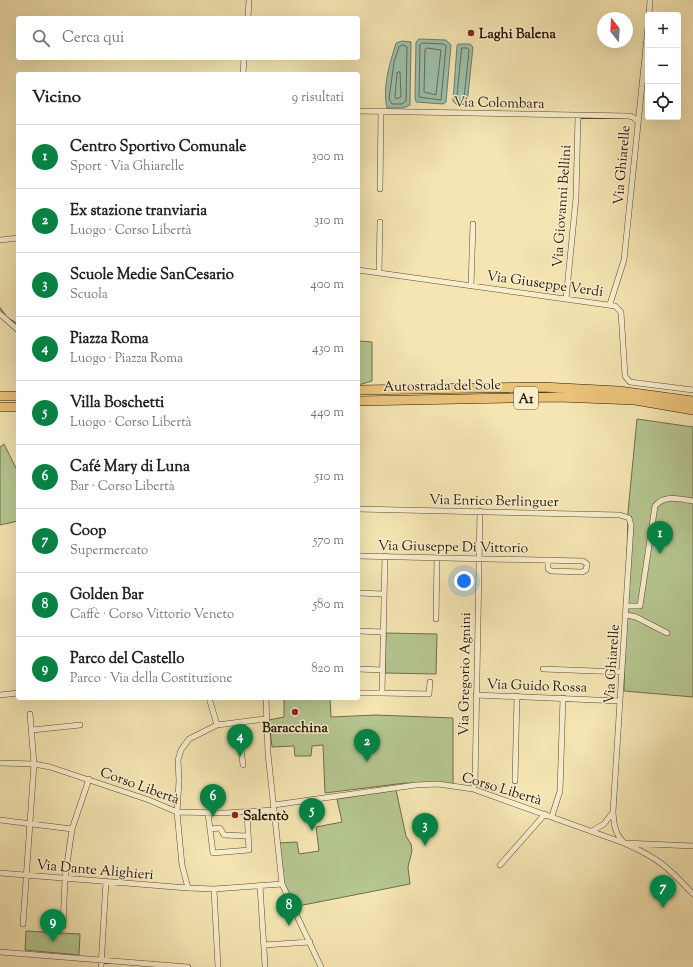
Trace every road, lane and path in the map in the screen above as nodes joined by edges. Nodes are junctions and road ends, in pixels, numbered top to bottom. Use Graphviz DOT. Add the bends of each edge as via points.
graph roads {
  1 [pos="249,0"];
  2 [pos="650,0"];
  3 [pos="649,12"];
  4 [pos="248,16"];
  5 [pos="646,48"];
  6 [pos="244,60"];
  7 [pos="242,72"];
  8 [pos="360,111"];
  9 [pos="381,112"];
  10 [pos="578,116"];
  11 [pos="637,122"];
  12 [pos="380,189"];
  13 [pos="380,222"];
  14 [pos="473,224"];
  15 [pos="16,238"];
  16 [pos="0,240"];
  17 [pos="360,270"];
  18 [pos="379,272"];
  19 [pos="471,286"];
  20 [pos="566,299"];
  21 [pos="612,305"];
  22 [pos="0,314"];
  23 [pos="16,328"];
  24 [pos="360,390"];
  25 [pos="693,390"];
  26 [pos="0,396"];
  27 [pos="16,396"];
  28 [pos="360,401"];
  29 [pos="693,401"];
  30 [pos="0,407"];
  31 [pos="16,407"];
  32 [pos="693,410"];
  33 [pos="693,501"];
  34 [pos="360,509"];
  35 [pos="480,512"];
  36 [pos="628,518"];
  37 [pos="360,556"];
  38 [pos="385,556"];
  39 [pos="437,558"];
  40 [pos="478,558"];
  41 [pos="548,560"];
  42 [pos="360,593"];
  43 [pos="384,594"];
  44 [pos="626,606"];
  45 [pos="626,616"];
  46 [pos="436,620"];
  47 [pos="360,631"];
  48 [pos="383,632"];
  49 [pos="667,634"];
  50 [pos="360,669"];
  51 [pos="543,669"];
  52 [pos="382,670"];
  53 [pos="622,672"];
  54 [pos="430,682"];
  55 [pos="16,693"];
  56 [pos="360,693"];
  57 [pos="382,693"];
  58 [pos="0,695"];
  59 [pos="476,695"];
  60 [pos="517,696"];
  61 [pos="563,698"];
  62 [pos="210,700"];
  63 [pos="266,700"];
  64 [pos="620,701"];
  65 [pos="30,714"];
  66 [pos="265,719"];
  67 [pos="238,722"];
  68 [pos="80,724"];
  69 [pos="217,725"];
  70 [pos="32,730"];
  71 [pos="0,762"];
  72 [pos="34,764"];
  73 [pos="243,765"];
  74 [pos="89,780"];
  75 [pos="515,781"];
  76 [pos="473,788"];
  77 [pos="274,807"];
  78 [pos="177,812"];
  79 [pos="247,812"];
  80 [pos="613,812"];
  81 [pos="208,813"];
  82 [pos="545,814"];
  83 [pos="552,816"];
  84 [pos="0,820"];
  85 [pos="30,822"];
  86 [pos="604,824"];
  87 [pos="72,828"];
  88 [pos="210,828"];
  89 [pos="614,828"];
  90 [pos="592,831"];
  91 [pos="248,836"];
  92 [pos="606,836"];
  93 [pos="624,843"];
  94 [pos="693,846"];
  95 [pos="500,865"];
  96 [pos="0,873"];
  97 [pos="26,875"];
  98 [pos="65,878"];
  99 [pos="106,881"];
  100 [pos="282,884"];
  101 [pos="260,886"];
  102 [pos="188,888"];
  103 [pos="214,889"];
  104 [pos="693,894"];
  105 [pos="23,924"];
  106 [pos="63,926"];
  107 [pos="310,942"];
  108 [pos="264,946"];
  109 [pos="0,952"];
  110 [pos="102,959"];
  111 [pos="265,965"];
  112 [pos="101,967"];
  113 [pos="188,967"];
  114 [pos="218,967"];
  115 [pos="321,967"];
  1 -- 4 [label="street"];
  2 -- 3 [label="street"];
  5 -- 11 [label="street, Via Ghiarelle"];
  6 -- 7 [label="street"];
  8 -- 9 [label="street, Via Colombara"];
  9 -- 10 [label="street, Via Colombara"];
  9 -- 12 [label="street"];
  10 -- 11 [label="street, Via Colombara" via="629,116 634,117"];
  10 -- 20 [label="street, Via Giovanni Bellini" via="576,198"];
  11 -- 21 [label="street, Via Ghiarelle" via="624,260"];
  13 -- 18 [label="street"];
  14 -- 19 [label="street, Via Giuseppe Verdi"];
  15 -- 16 [label="street"];
  17 -- 18 [label="street, Via Giuseppe Verdi"];
  18 -- 19 [label="street, Via Giuseppe Verdi"];
  19 -- 20 [label="street, Via Giuseppe Verdi"];
  20 -- 21 [label="street, Via Giuseppe Verdi"];
  21 -- 25 [label="street" via="622,312 627,380"];
  22 -- 23 [label="street"];
  24 -- 29 [label="highway, Autostrada del Sole / A1" via="542,387 619,391"];
  26 -- 27 [label="highway"];
  28 -- 32 [label="highway, Autostrada del Sole / A1" via="565,398 635,400"];
  30 -- 31 [label="highway"];
  33 -- 44 [label="street" via="668,498 655,506 640,606"];
  34 -- 35 [label="street, Via Enrico Berlinguer"];
  35 -- 36 [label="street, Via Enrico Berlinguer" via="620,515"];
  35 -- 40 [label="street, Via Gregorio Agnini"];
  36 -- 44 [label="street, Via Ghiarelle" via="631,525"];
  37 -- 38 [label="street, Via Giuseppe Di Vittorio"];
  38 -- 39 [label="street, Via Giuseppe Di Vittorio"];
  38 -- 43 [label="street"];
  39 -- 40 [label="street, Via Giuseppe Di Vittorio"];
  39 -- 46 [label="street"];
  40 -- 41 [label="street, Via Giuseppe Di Vittorio"];
  40 -- 59 [label="street, Via Gregorio Agnini"];
  41 -- 41 [label="street, Via Giuseppe Di Vittorio" via="548,569 551,572 586,570 586,564 582,561"];
  42 -- 43 [label="street"];
  43 -- 48 [label="street"];
  44 -- 45 [label="street, Via Ghiarelle"];
  45 -- 49 [label="street" via="636,617"];
  45 -- 53 [label="street, Via Ghiarelle"];
  47 -- 48 [label="street"];
  48 -- 52 [label="street"];
  50 -- 52 [label="street"];
  51 -- 53 [label="street"];
  52 -- 57 [label="street"];
  53 -- 64 [label="street, Via Ghiarelle"];
  54 -- 57 [label="street" via="429,694"];
  55 -- 58 [label="street"];
  56 -- 57 [label="street"];
  59 -- 60 [label="street, Via Guido Rossa"];
  59 -- 76 [label="street, Via Gregorio Agnini"];
  60 -- 61 [label="street, Via Guido Rossa"];
  60 -- 75 [label="street"];
  61 -- 64 [label="street, Via Guido Rossa"];
  61 -- 83 [label="street" via="560,791"];
  62 -- 69 [label="street"];
  63 -- 66 [label="street"];
  64 -- 80 [label="street, Via Ghiarelle"];
  65 -- 70 [label="street"];
  66 -- 67 [label="street"];
  66 -- 77 [label="street"];
  67 -- 69 [label="street"];
  67 -- 73 [label="street"];
  68 -- 70 [label="street"];
  69 -- 78 [label="street" via="189,739 181,750 178,760"];
  70 -- 72 [label="street"];
  71 -- 72 [label="street, Corso Libertà"];
  72 -- 74 [label="street, Corso Libertà"];
  72 -- 85 [label="street"];
  74 -- 78 [label="street, Corso Libertà"];
  74 -- 87 [label="street"];
  76 -- 77 [label="street, Corso Libertà" via="438,784 416,785"];
  76 -- 82 [label="street, Corso Libertà"];
  77 -- 79 [label="street, Corso Libertà"];
  77 -- 100 [label="street"];
  78 -- 81 [label="street, Corso Libertà"];
  78 -- 102 [label="street" via="182,865"];
  79 -- 81 [label="street, Corso Libertà"];
  79 -- 91 [label="street"];
  80 -- 86 [label="street"];
  80 -- 89 [label="street, Via Ghiarelle"];
  81 -- 88 [label="street"];
  82 -- 83 [label="street, Corso Libertà"];
  82 -- 95 [label="street"];
  83 -- 90 [label="street, Corso Libertà"];
  84 -- 85 [label="street"];
  85 -- 87 [label="street"];
  85 -- 97 [label="street"];
  86 -- 90 [label="street"];
  86 -- 92 [label="street"];
  87 -- 98 [label="street"];
  88 -- 91 [label="street" via="220,828 224,836"];
  88 -- 91 [label="street" via="213,853 249,850"];
  89 -- 92 [label="street"];
  89 -- 93 [label="street"];
  90 -- 92 [label="street, Corso Libertà"];
  92 -- 93 [label="street, Corso Libertà"];
  93 -- 94 [label="street"];
  93 -- 104 [label="street, Corso Libertà" via="648,853 665,865"];
  96 -- 97 [label="street, Via Dante Alighieri"];
  97 -- 98 [label="street, Via Dante Alighieri"];
  97 -- 105 [label="street"];
  98 -- 99 [label="street, Via Dante Alighieri"];
  98 -- 106 [label="street"];
  99 -- 102 [label="street, Via Dante Alighieri"];
  99 -- 110 [label="street"];
  100 -- 101 [label="street, Via Dante Alighieri"];
  100 -- 107 [label="street"];
  101 -- 103 [label="street, Via Dante Alighieri"];
  101 -- 108 [label="street"];
  102 -- 103 [label="street, Via Dante Alighieri"];
  103 -- 114 [label="street"];
  107 -- 108 [label="street"];
  107 -- 115 [label="street"];
  108 -- 111 [label="street"];
  109 -- 110 [label="street"];
  110 -- 112 [label="street"];
  110 -- 113 [label="street"];
}
